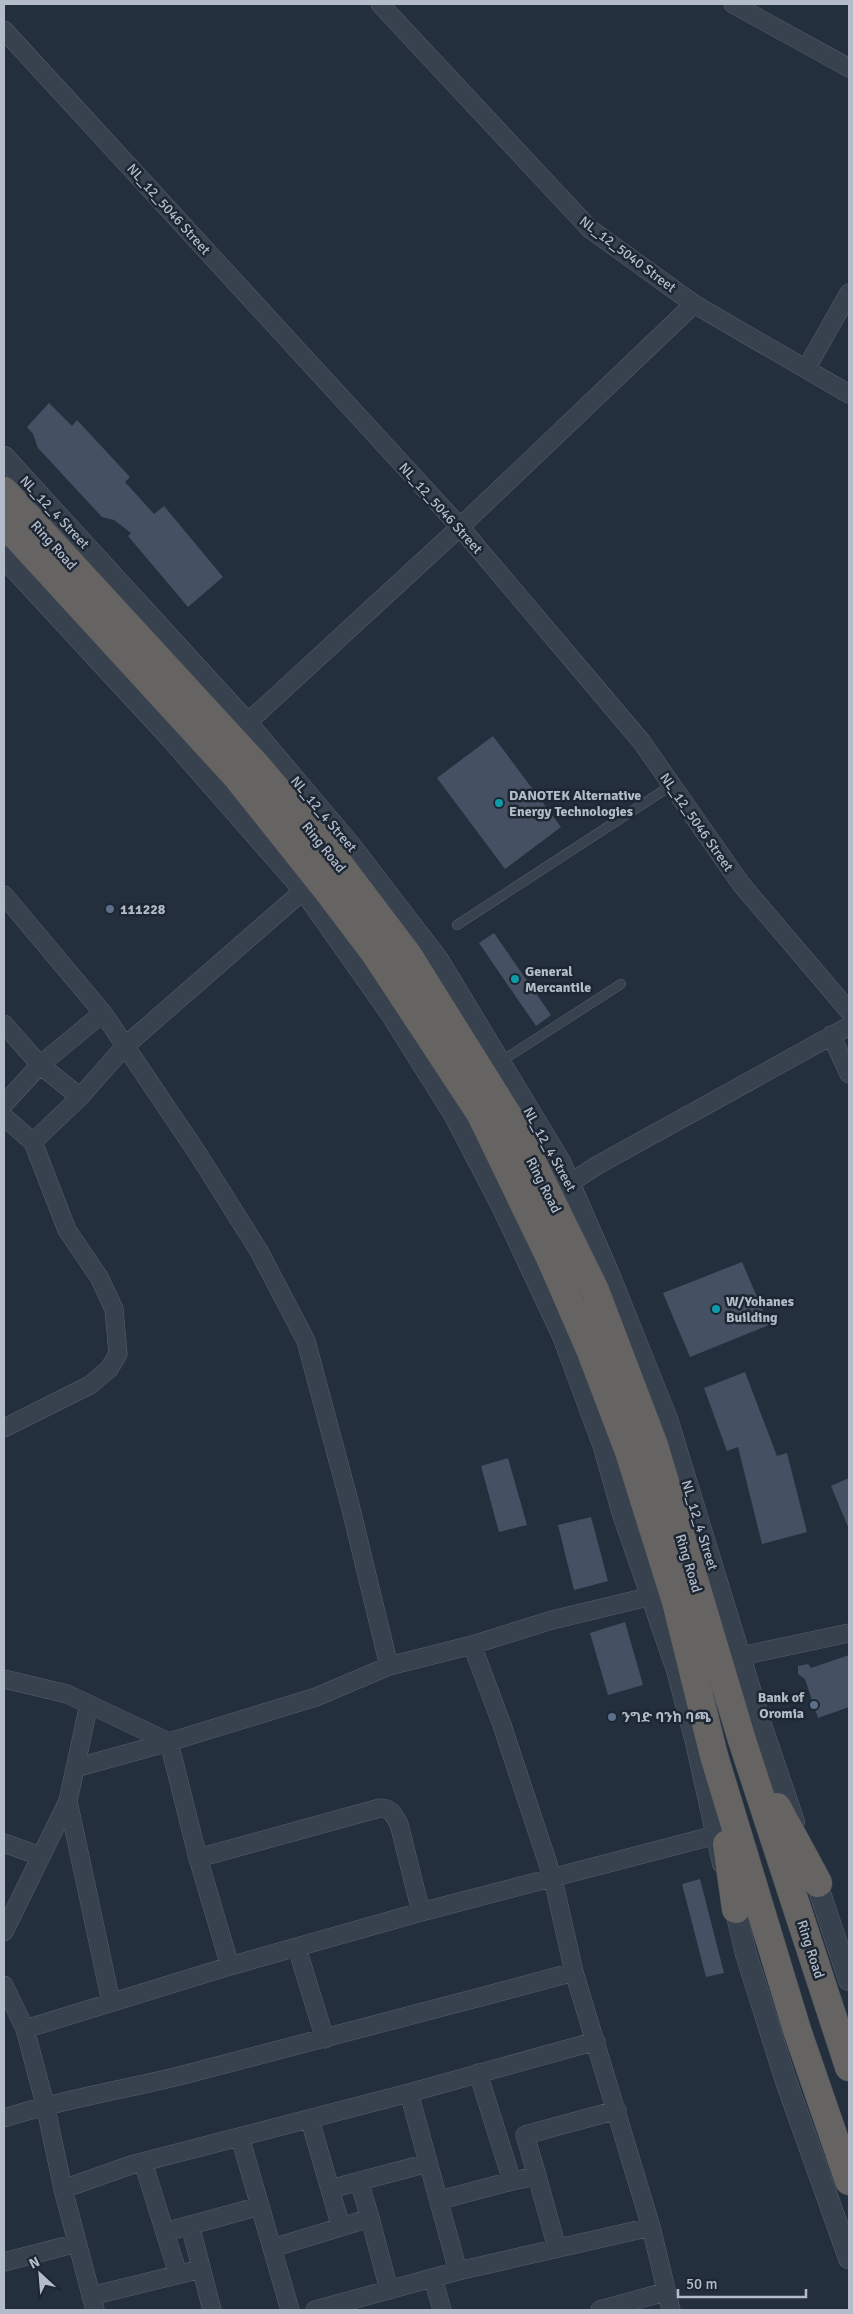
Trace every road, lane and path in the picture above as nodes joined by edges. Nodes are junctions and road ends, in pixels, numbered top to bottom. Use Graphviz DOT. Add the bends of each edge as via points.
graph roads {
  1 [pos="380,4"];
  2 [pos="742,6"];
  3 [pos="4,30"];
  4 [pos="848,64"];
  5 [pos="849,293"];
  6 [pos="694,304"];
  7 [pos="806,369"];
  8 [pos="849,394"];
  9 [pos="4,457"];
  10 [pos="4,491"];
  11 [pos="4,523"];
  12 [pos="460,527"];
  13 [pos="4,557"];
  14 [pos="247,723"];
  15 [pos="672,785"];
  16 [pos="304,890"];
  17 [pos="4,895"];
  18 [pos="456,924"];
  19 [pos="621,984"];
  20 [pos="849,1010"];
  21 [pos="103,1013"];
  22 [pos="4,1024"];
  23 [pos="849,1026"];
  24 [pos="831,1035"];
  25 [pos="125,1046"];
  26 [pos="500,1062"];
  27 [pos="40,1065"];
  28 [pos="849,1074"];
  29 [pos="80,1097"];
  30 [pos="4,1104"];
  31 [pos="4,1117"];
  32 [pos="33,1142"];
  33 [pos="570,1183"];
  34 [pos="4,1428"];
  35 [pos="652,1596"];
  36 [pos="849,1633"];
  37 [pos="472,1645"];
  38 [pos="741,1656"];
  39 [pos="389,1666"];
  40 [pos="4,1679"];
  41 [pos="89,1704"];
  42 [pos="742,1740"];
  43 [pos="169,1742"];
  44 [pos="714,1756"];
  45 [pos="75,1768"];
  46 [pos="68,1801"];
  47 [pos="716,1835"];
  48 [pos="4,1843"];
  49 [pos="40,1856"];
  50 [pos="198,1858"];
  51 [pos="553,1878"];
  52 [pos="818,1883"];
  53 [pos="736,1909"];
  54 [pos="421,1912"];
  55 [pos="4,1932"];
  56 [pos="297,1948"];
  57 [pos="230,1966"];
  58 [pos="574,1972"];
  59 [pos="849,1980"];
  60 [pos="4,1985"];
  61 [pos="111,2002"];
  62 [pos="25,2029"];
  63 [pos="325,2039"];
  64 [pos="596,2040"];
  65 [pos="849,2067"];
  66 [pos="478,2073"];
  67 [pos="409,2093"];
  68 [pos="45,2104"];
  69 [pos="617,2110"];
  70 [pos="4,2118"];
  71 [pos="310,2120"];
  72 [pos="525,2135"];
  73 [pos="240,2137"];
  74 [pos="499,2141"];
  75 [pos="143,2162"];
  76 [pos="428,2163"];
  77 [pos="537,2176"];
  78 [pos="359,2181"];
  79 [pos="512,2181"];
  80 [pos="849,2181"];
  81 [pos="63,2189"];
  82 [pos="330,2189"];
  83 [pos="440,2200"];
  84 [pos="260,2206"];
  85 [pos="370,2218"];
  86 [pos="190,2225"];
  87 [pos="341,2226"];
  88 [pos="651,2226"];
  89 [pos="165,2232"];
  90 [pos="77,2243"];
  91 [pos="272,2248"];
  92 [pos="557,2248"];
  93 [pos="849,2258"];
  94 [pos="4,2262"];
  95 [pos="201,2269"];
  96 [pos="458,2271"];
  97 [pos="178,2274"];
  98 [pos="433,2278"];
  99 [pos="389,2290"];
  100 [pos="666,2292"];
  101 [pos="93,2303"];
  102 [pos="438,2309"];
  103 [pos="212,2310"];
  104 [pos="290,2310"];
  105 [pos="316,2310"];
  106 [pos="600,2310"];
  107 [pos="670,2310"];
  1 -- 6 [label="street, NL_12_5040 Street" via="590,229"];
  2 -- 4 [label="street"];
  3 -- 12 [label="street, NL_12_5046 Street"];
  5 -- 7 [label="street"];
  6 -- 7 [label="street, NL_12_5040 Street"];
  6 -- 12 [label="street"];
  7 -- 8 [label="street, NL_12_5040 Street"];
  9 -- 14 [label="street, NL_12_4 Street"];
  10 -- 42 [label="highway, Ring Road" via="257,766 330,852 408,955 514,1125 595,1290 654,1445"];
  11 -- 44 [label="highway, Ring Road" via="236,776 374,952 480,1113 551,1260 629,1452 676,1602"];
  12 -- 14 [label="street"];
  12 -- 15 [label="street, NL_12_5046 Street" via="641,741"];
  13 -- 16 [label="street" via="171,738"];
  14 -- 26 [label="street, NL_12_4 Street" via="349,844 438,960"];
  15 -- 18 [label="lane"];
  15 -- 20 [label="street, NL_12_5046 Street" via="740,884"];
  16 -- 25 [label="street"];
  16 -- 35 [label="street" via="390,1012 454,1114 503,1208 563,1336 604,1447"];
  17 -- 21 [label="street"];
  19 -- 26 [label="lane"];
  21 -- 25 [label="street"];
  21 -- 27 [label="street"];
  22 -- 27 [label="street"];
  23 -- 24 [label="street"];
  24 -- 28 [label="street"];
  24 -- 33 [label="street"];
  25 -- 29 [label="street"];
  25 -- 39 [label="street" via="259,1251 306,1341"];
  26 -- 33 [label="street, NL_12_4 Street"];
  27 -- 29 [label="street"];
  27 -- 30 [label="street"];
  29 -- 32 [label="street"];
  31 -- 32 [label="street"];
  32 -- 34 [label="street" via="68,1230 99,1277 114,1309 118,1354 109,1370 90,1385"];
  33 -- 38 [label="street, NL_12_4 Street" via="667,1419"];
  35 -- 37 [label="street" via="552,1620"];
  35 -- 47 [label="street" via="677,1670"];
  36 -- 38 [label="street"];
  37 -- 39 [label="street"];
  37 -- 51 [label="street"];
  38 -- 52 [label="street, NL_12_4 Street" via="781,1786"];
  39 -- 43 [label="street" via="316,1697"];
  40 -- 41 [label="street" via="67,1694"];
  41 -- 43 [label="street"];
  41 -- 45 [label="street"];
  42 -- 52 [label="highway"];
  42 -- 65 [label="highway, Ring Road"];
  43 -- 45 [label="street"];
  43 -- 50 [label="street"];
  44 -- 53 [label="highway"];
  44 -- 80 [label="highway, Ring Road" via="797,2030"];
  45 -- 46 [label="street"];
  46 -- 49 [label="street"];
  46 -- 61 [label="street"];
  47 -- 51 [label="street"];
  47 -- 53 [label="street"];
  48 -- 49 [label="street"];
  49 -- 55 [label="street"];
  50 -- 54 [label="street" via="386,1808 399,1824"];
  50 -- 57 [label="street"];
  51 -- 54 [label="street"];
  51 -- 58 [label="street"];
  52 -- 59 [label="street, NL_12_4 Street"];
  53 -- 93 [label="street" via="746,1954 786,2081"];
  54 -- 56 [label="street"];
  56 -- 57 [label="street"];
  56 -- 63 [label="street"];
  57 -- 61 [label="street"];
  58 -- 63 [label="street"];
  58 -- 64 [label="street"];
  60 -- 62 [label="street"];
  61 -- 62 [label="street"];
  62 -- 68 [label="street"];
  63 -- 68 [label="street" via="155,2082"];
  64 -- 66 [label="street"];
  64 -- 69 [label="street"];
  66 -- 67 [label="street"];
  66 -- 74 [label="street"];
  67 -- 71 [label="street"];
  67 -- 76 [label="street"];
  68 -- 70 [label="street"];
  68 -- 81 [label="street"];
  69 -- 72 [label="street"];
  69 -- 88 [label="street"];
  71 -- 73 [label="street"];
  71 -- 82 [label="street"];
  72 -- 74 [label="street"];
  72 -- 77 [label="street"];
  73 -- 75 [label="street"];
  73 -- 84 [label="street"];
  74 -- 79 [label="street"];
  75 -- 81 [label="street"];
  75 -- 89 [label="street"];
  76 -- 78 [label="street"];
  76 -- 83 [label="street"];
  77 -- 79 [label="street"];
  77 -- 92 [label="street"];
  78 -- 82 [label="street"];
  78 -- 85 [label="street"];
  79 -- 83 [label="street"];
  81 -- 90 [label="street"];
  82 -- 87 [label="street"];
  83 -- 96 [label="street"];
  84 -- 86 [label="street"];
  84 -- 91 [label="street"];
  85 -- 87 [label="street"];
  85 -- 99 [label="street"];
  86 -- 89 [label="street"];
  86 -- 95 [label="street"];
  87 -- 91 [label="street"];
  88 -- 92 [label="street"];
  88 -- 100 [label="street"];
  89 -- 97 [label="street"];
  90 -- 94 [label="street"];
  90 -- 101 [label="street"];
  91 -- 104 [label="street"];
  92 -- 96 [label="street"];
  95 -- 97 [label="street"];
  95 -- 103 [label="street"];
  96 -- 98 [label="street"];
  97 -- 101 [label="street"];
  98 -- 99 [label="street"];
  98 -- 102 [label="street"];
  99 -- 105 [label="street"];
  100 -- 106 [label="street"];
  100 -- 107 [label="street"];
}
